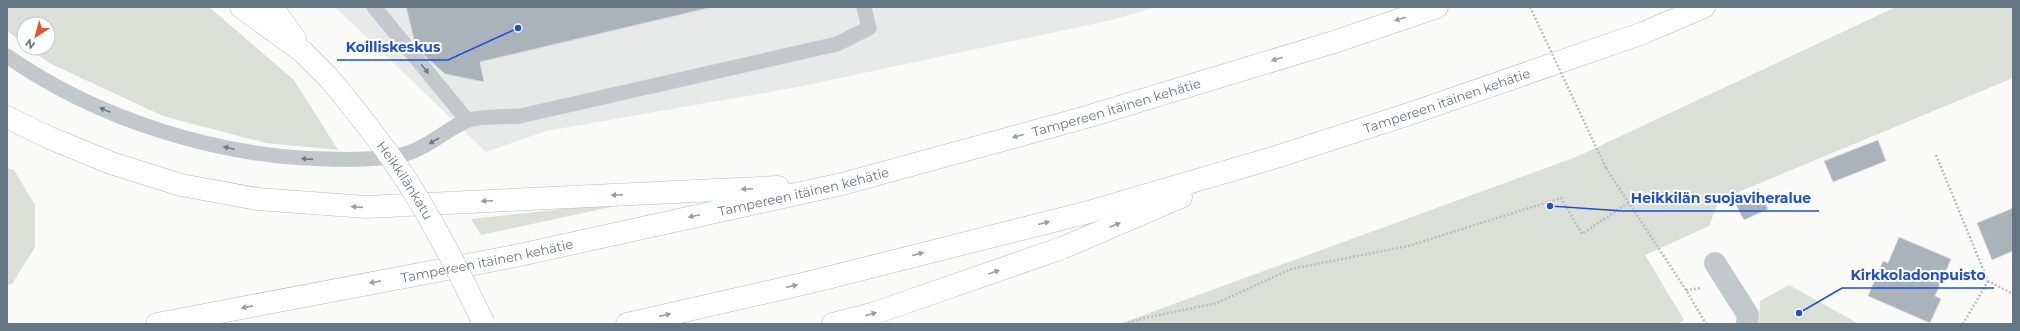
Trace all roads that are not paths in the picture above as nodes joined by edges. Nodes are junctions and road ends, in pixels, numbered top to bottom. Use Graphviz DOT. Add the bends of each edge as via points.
graph roads {
  1 [pos="241,7"];
  2 [pos="272,7"];
  3 [pos="374,7"];
  4 [pos="864,7"];
  5 [pos="1437,7"];
  6 [pos="1704,7"];
  7 [pos="304,52"];
  8 [pos="7,56"];
  9 [pos="7,117"];
  10 [pos="467,120"];
  11 [pos="1276,157"];
  12 [pos="842,184"];
  13 [pos="1715,263"];
  14 [pos="157,324"];
  15 [pos="484,324"];
  16 [pos="627,324"];
  17 [pos="833,324"];
  18 [pos="1747,324"];
  1 -- 7 [label="main road, Heikkilänkatu"];
  2 -- 7 [label="main road, Heikkilänkatu"];
  3 -- 10 [label="lane, one-way"];
  4 -- 10 [label="lane" via="869,28 837,44 520,116"];
  5 -- 12 [label="main road, Tampereen itäinen kehätie, one-way" via="1334,42 1083,118"];
  6 -- 11 [label="main road, Tampereen itäinen kehätie" via="1628,38"];
  7 -- 15 [label="main road, Heikkilänkatu, bridge" via="328,77 373,133 417,197"];
  10 -- 8 [label="lane, one-way" via="430,144 405,154 351,160 267,155 177,135 102,109 59,88"];
  12 -- 9 [label="main road, one-way" via="366,207 257,199 181,185 111,163"];
  16 -- 11 [label="main road, Tampereen itäinen kehätie, one-way" via="811,282 1085,213"];
  17 -- 11 [label="main road, one-way" via="872,314 1062,248"];
  12 -- 14 [label="main road, Tampereen itäinen kehätie, one-way" via="515,256"];
  13 -- 18 [label="street" via="1748,315"];
}
